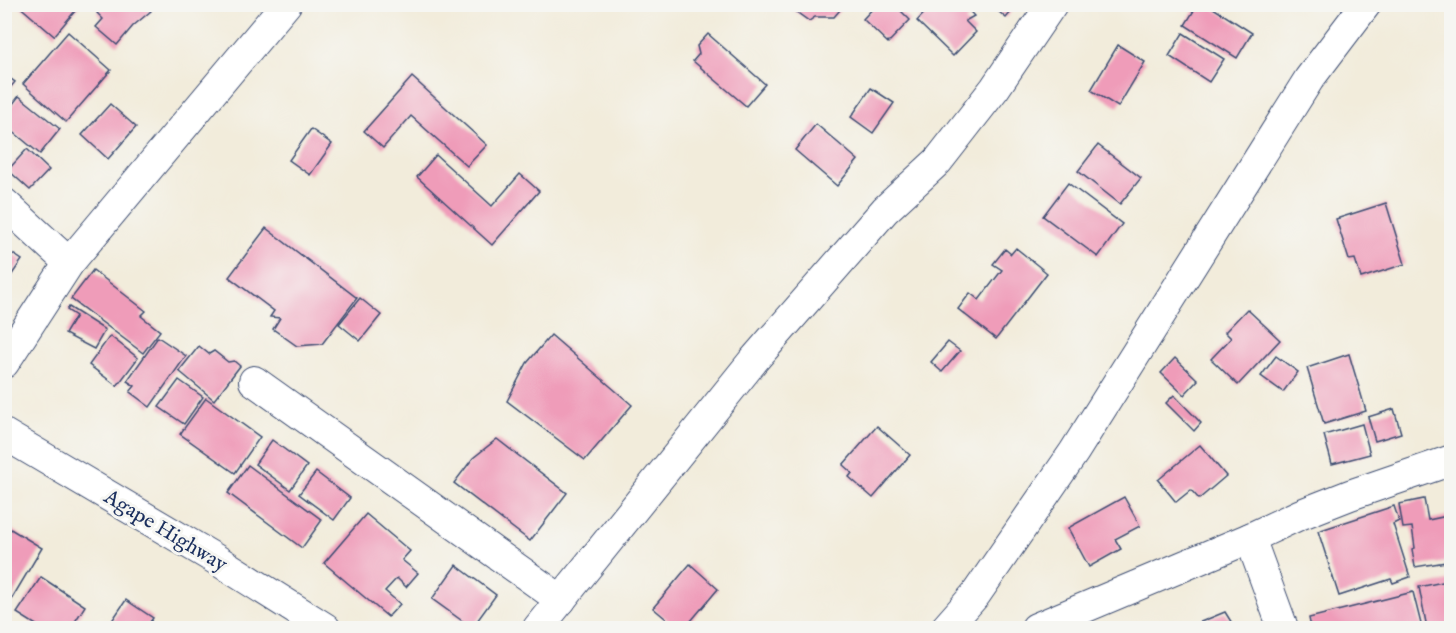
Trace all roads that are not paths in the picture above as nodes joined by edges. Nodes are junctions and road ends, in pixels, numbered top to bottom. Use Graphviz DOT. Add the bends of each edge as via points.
graph roads {
  1 [pos="286,4"];
  2 [pos="1366,4"];
  3 [pos="1049,6"];
  4 [pos="4,203"];
  5 [pos="69,263"];
  6 [pos="4,363"];
  7 [pos="254,381"];
  8 [pos="4,434"];
  9 [pos="1452,460"];
  10 [pos="1250,538"];
  11 [pos="561,600"];
  12 [pos="325,628"];
  13 [pos="538,628"];
  14 [pos="946,628"];
  15 [pos="1036,628"];
  16 [pos="1283,628"];
  1 -- 5 [label="street"];
  2 -- 14 [label="street" via="1309,79 1074,452 976,594"];
  3 -- 11 [label="street" via="995,88 938,161 885,210 753,361"];
  4 -- 5 [label="street"];
  5 -- 6 [label="street"];
  7 -- 11 [label="street"];
  8 -- 12 [label="street, Agape Highway"];
  9 -- 10 [label="street" via="1350,495"];
  10 -- 15 [label="street"];
  10 -- 16 [label="street"];
  11 -- 13 [label="street"];
}
